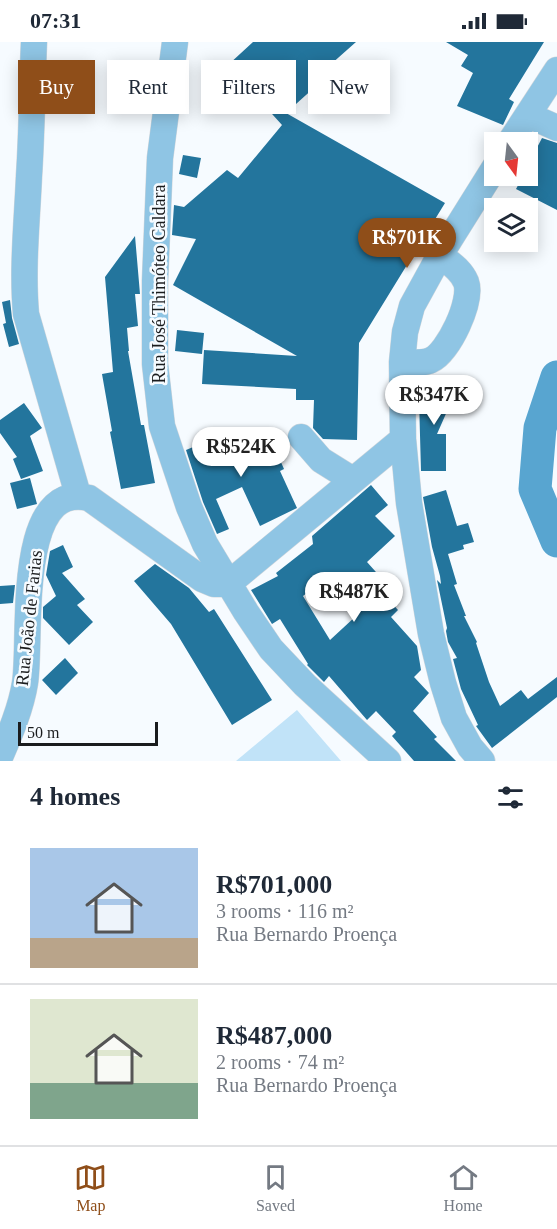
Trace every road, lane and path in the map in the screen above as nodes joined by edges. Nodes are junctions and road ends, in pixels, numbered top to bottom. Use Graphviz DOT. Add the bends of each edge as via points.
graph roads {
  1 [pos="34,42"];
  2 [pos="175,42"];
  3 [pos="557,70"];
  4 [pos="528,115"];
  5 [pos="557,128"];
  6 [pos="517,132"];
  7 [pos="484,185"];
  8 [pos="440,255"];
  9 [pos="402,362"];
  10 [pos="301,437"];
  11 [pos="403,439"];
  12 [pos="353,480"];
  13 [pos="78,495"];
  14 [pos="228,584"];
  15 [pos="5,756"];
  16 [pos="388,761"];
  17 [pos="482,761"];
  1 -- 13 [label="street" via="24,269 26,314"];
  2 -- 14 [label="street, Rua José Thimóteo Caldara" via="160,158 154,364 162,426 189,507"];
  3 -- 4 [label="street"];
  4 -- 5 [label="street"];
  4 -- 6 [label="street"];
  7 -- 8 [label="street"];
  8 -- 9 [label="street" via="412,306"];
  8 -- 9 [label="street" via="459,270 466,284 467,303 440,355 429,361"];
  9 -- 11 [label="street"];
  10 -- 12 [label="street" via="321,460"];
  11 -- 12 [label="street"];
  11 -- 17 [label="street" via="409,503 440,674 454,718"];
  12 -- 14 [label="street"];
  13 -- 14 [label="street" via="97,502 202,579"];
  13 -- 15 [label="street, Rua João de Farias" via="56,502 39,534 28,592 25,683"];
  14 -- 16 [label="street" via="282,660"];
}
